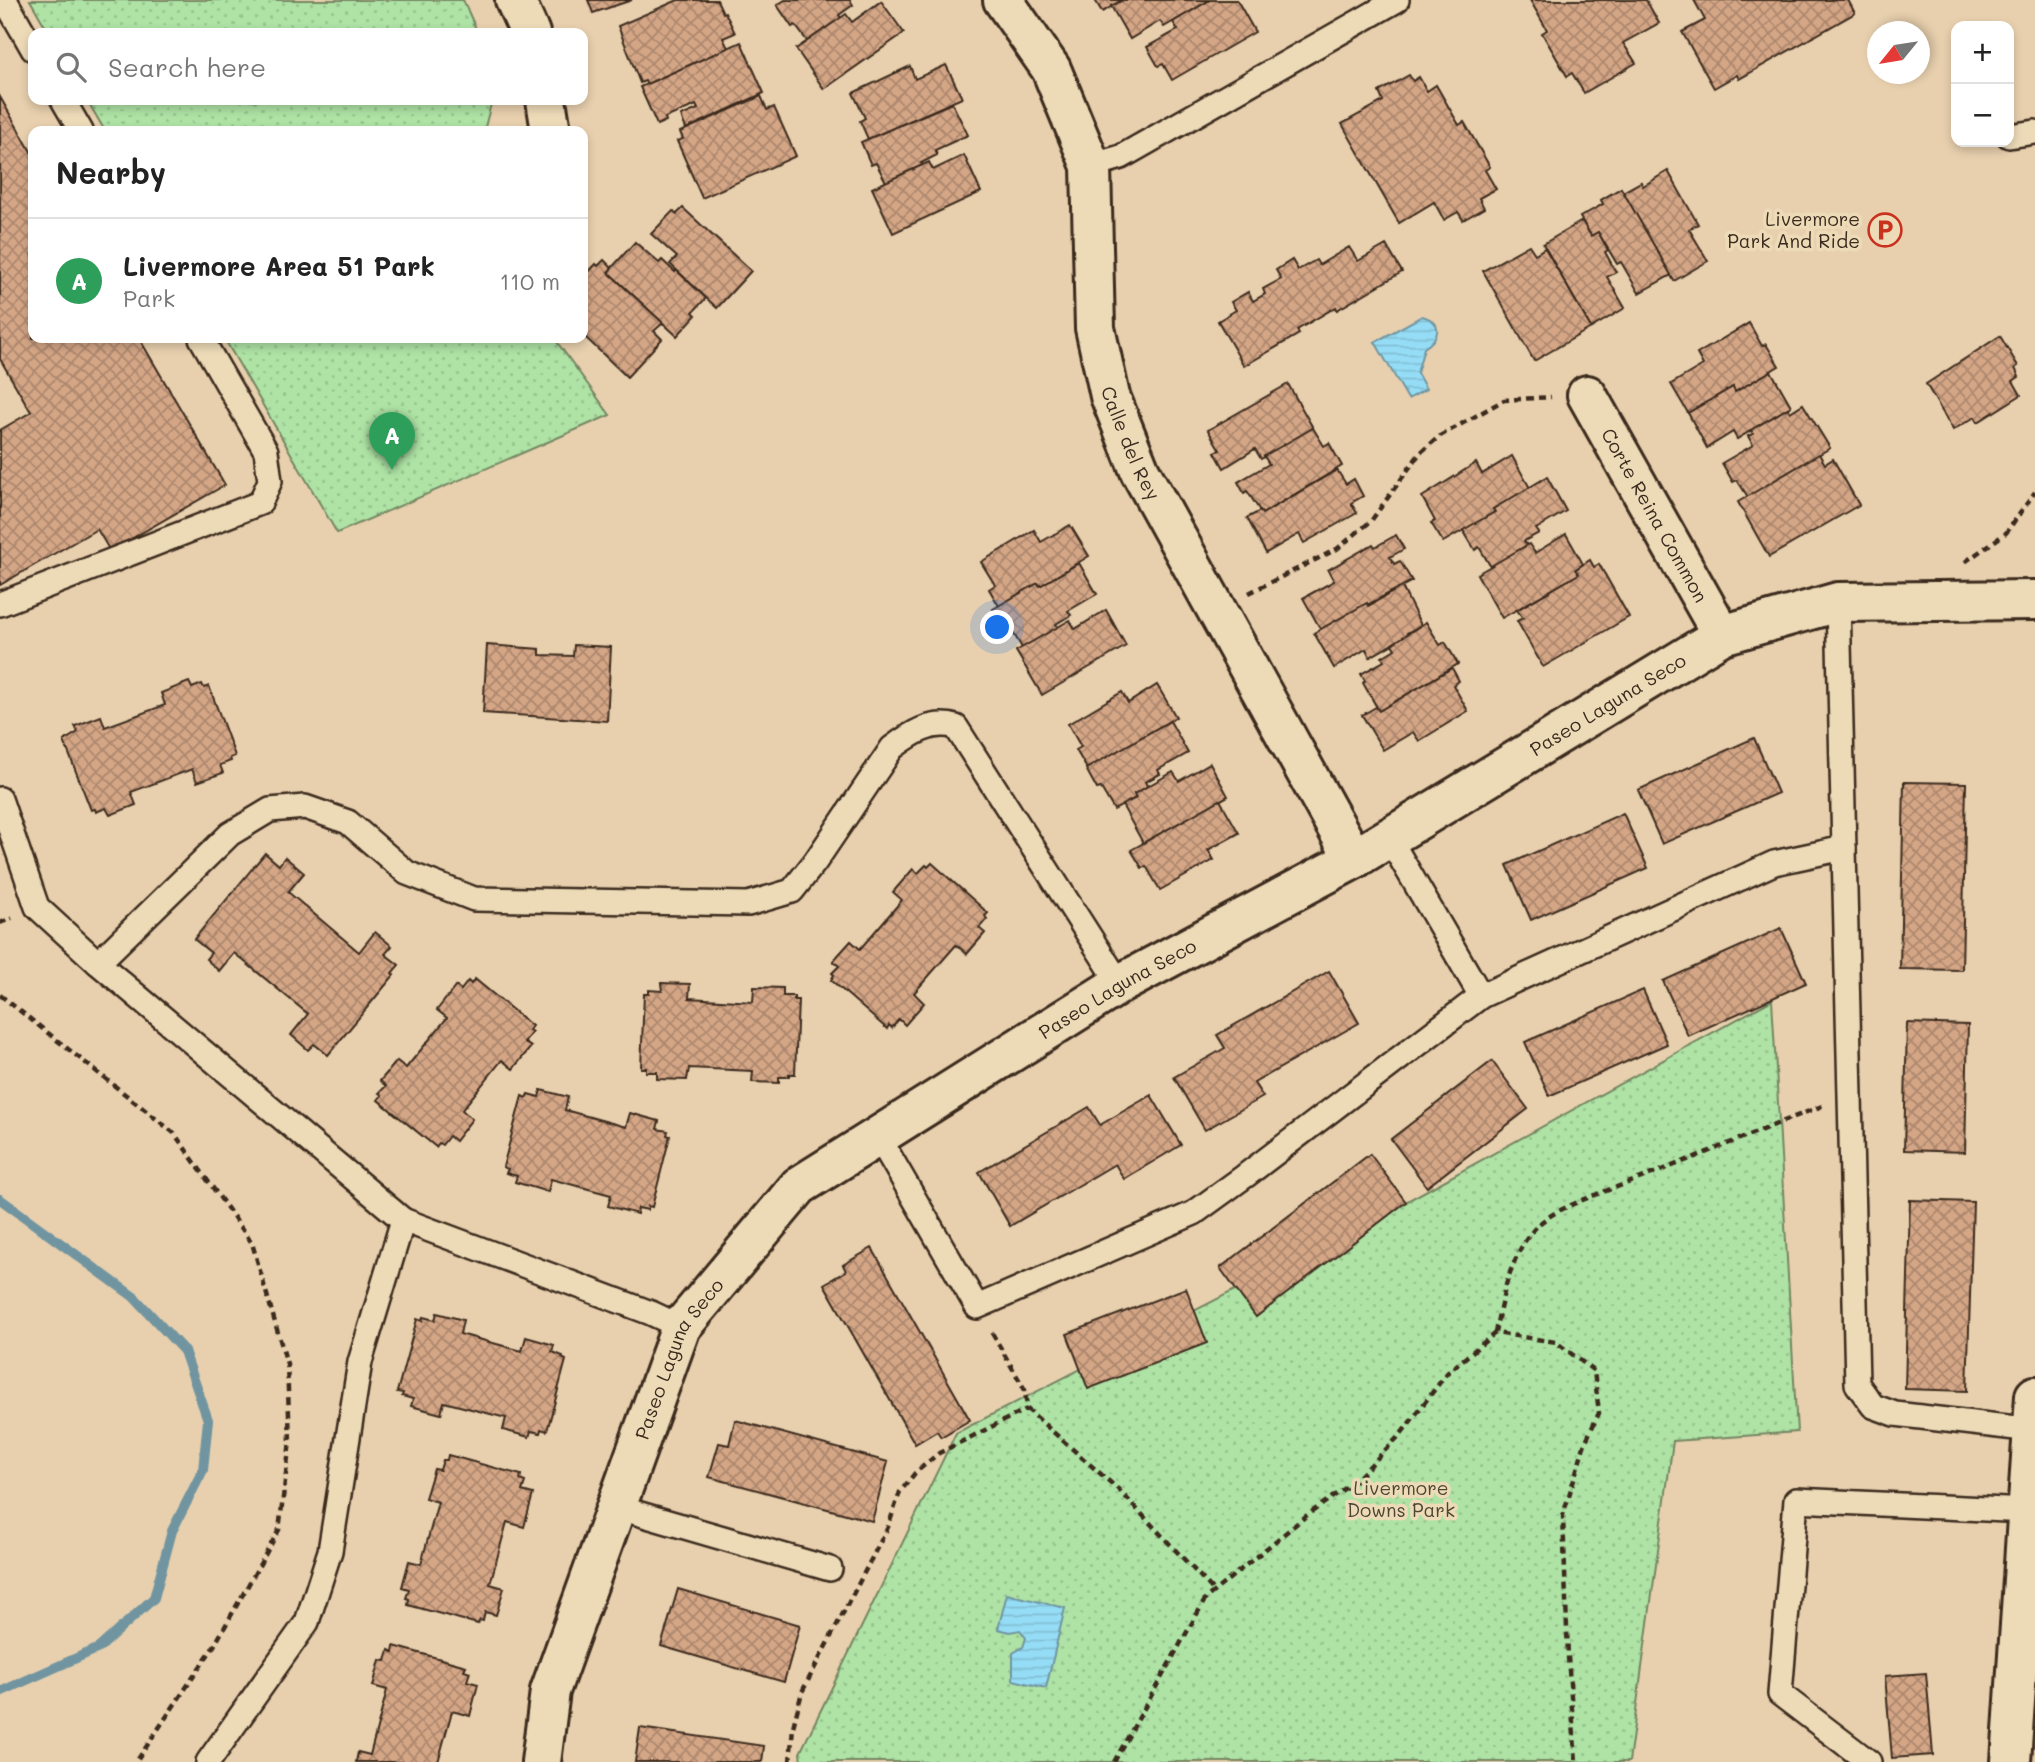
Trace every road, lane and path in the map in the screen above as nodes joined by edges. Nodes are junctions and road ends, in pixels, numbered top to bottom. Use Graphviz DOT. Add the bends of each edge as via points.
graph roads {
  1 [pos="5,0"];
  2 [pos="514,0"];
  3 [pos="1003,0"];
  4 [pos="1397,0"];
  5 [pos="528,28"];
  6 [pos="28,40"];
  7 [pos="66,105"];
  8 [pos="547,105"];
  9 [pos="78,126"];
  10 [pos="550,126"];
  11 [pos="2035,132"];
  12 [pos="2014,135"];
  13 [pos="1091,166"];
  14 [pos="204,343"];
  15 [pos="1587,395"];
  16 [pos="2035,492"];
  17 [pos="1963,563"];
  18 [pos="1246,595"];
  19 [pos="2035,600"];
  20 [pos="1838,602"];
  21 [pos="0,604"];
  22 [pos="1722,635"];
  23 [pos="0,799"];
  24 [pos="1389,838"];
  25 [pos="1844,848"];
  26 [pos="1354,859"];
  27 [pos="98,963"];
  28 [pos="1120,984"];
  29 [pos="0,995"];
  30 [pos="1481,996"];
  31 [pos="1850,1094"];
  32 [pos="878,1136"];
  33 [pos="403,1220"];
  34 [pos="976,1307"];
  35 [pos="681,1327"];
  36 [pos="1495,1332"];
  37 [pos="1027,1409"];
  38 [pos="2034,1413"];
  39 [pos="616,1507"];
  40 [pos="2027,1511"];
  41 [pos="830,1569"];
  42 [pos="1214,1591"];
  43 [pos="136,1762"];
  44 [pos="208,1762"];
  45 [pos="541,1762"];
  46 [pos="790,1762"];
  47 [pos="1114,1762"];
  48 [pos="1576,1762"];
  49 [pos="1869,1762"];
  50 [pos="2011,1762"];
  1 -- 6 [label="lane"];
  2 -- 5 [label="street"];
  3 -- 13 [label="street, Calle del Rey" via="1051,69"];
  4 -- 13 [label="lane" via="1121,157"];
  7 -- 9 [label="lane"];
  8 -- 10 [label="street"];
  11 -- 12 [label="lane"];
  13 -- 26 [label="street, Calle del Rey" via="1095,328 1110,396 1140,471"];
  14 -- 21 [label="lane" via="266,451 270,481 260,503"];
  15 -- 18 [label="path" via="1504,400 1440,436 1420,453 1371,521 1337,549"];
  15 -- 22 [label="street, Corte Reina Common"];
  16 -- 17 [label="path" via="2006,533"];
  19 -- 20 [label="street, Paseo Laguna Seco"];
  20 -- 22 [label="street, Paseo Laguna Seco"];
  20 -- 25 [label="lane"];
  22 -- 24 [label="street, Paseo Laguna Seco"];
  23 -- 27 [label="lane" via="37,907"];
  24 -- 26 [label="street, Paseo Laguna Seco"];
  24 -- 30 [label="lane"];
  25 -- 30 [label="lane" via="1774,863"];
  25 -- 31 [label="lane"];
  26 -- 28 [label="street, Paseo Laguna Seco"];
  27 -- 28 [label="lane" via="230,834 270,810 304,807 348,822 407,873 474,899 756,902 792,891 892,748 941,722 956,727"];
  27 -- 33 [label="lane"];
  28 -- 32 [label="street, Paseo Laguna Seco"];
  29 -- 43 [label="path" via="174,1133 252,1243 287,1364 290,1441 279,1530 214,1646"];
  30 -- 34 [label="lane" via="1194,1213"];
  31 -- 36 [label="path" via="1562,1210 1538,1225 1513,1268"];
  31 -- 38 [label="lane" via="1857,1384 1873,1406 1895,1414"];
  32 -- 34 [label="lane"];
  32 -- 35 [label="street, Paseo Laguna Seco" via="799,1185"];
  33 -- 35 [label="lane"];
  33 -- 44 [label="lane" via="360,1363 330,1551 307,1622"];
  34 -- 37 [label="path" via="1026,1390"];
  35 -- 39 [label="street, Paseo Laguna Seco"];
  36 -- 42 [label="path" via="1447,1373 1401,1434 1355,1481"];
  36 -- 48 [label="path" via="1556,1342 1594,1371 1600,1413 1585,1443 1563,1514"];
  37 -- 42 [label="path" via="1119,1490"];
  37 -- 46 [label="path" via="939,1453 900,1492 888,1527 802,1692"];
  38 -- 40 [label="street"];
  39 -- 41 [label="lane"];
  39 -- 45 [label="street, Paseo Laguna Seco" via="550,1691"];
  40 -- 49 [label="lane" via="1796,1500 1780,1694"];
  40 -- 50 [label="street"];
  42 -- 47 [label="path"];
}
